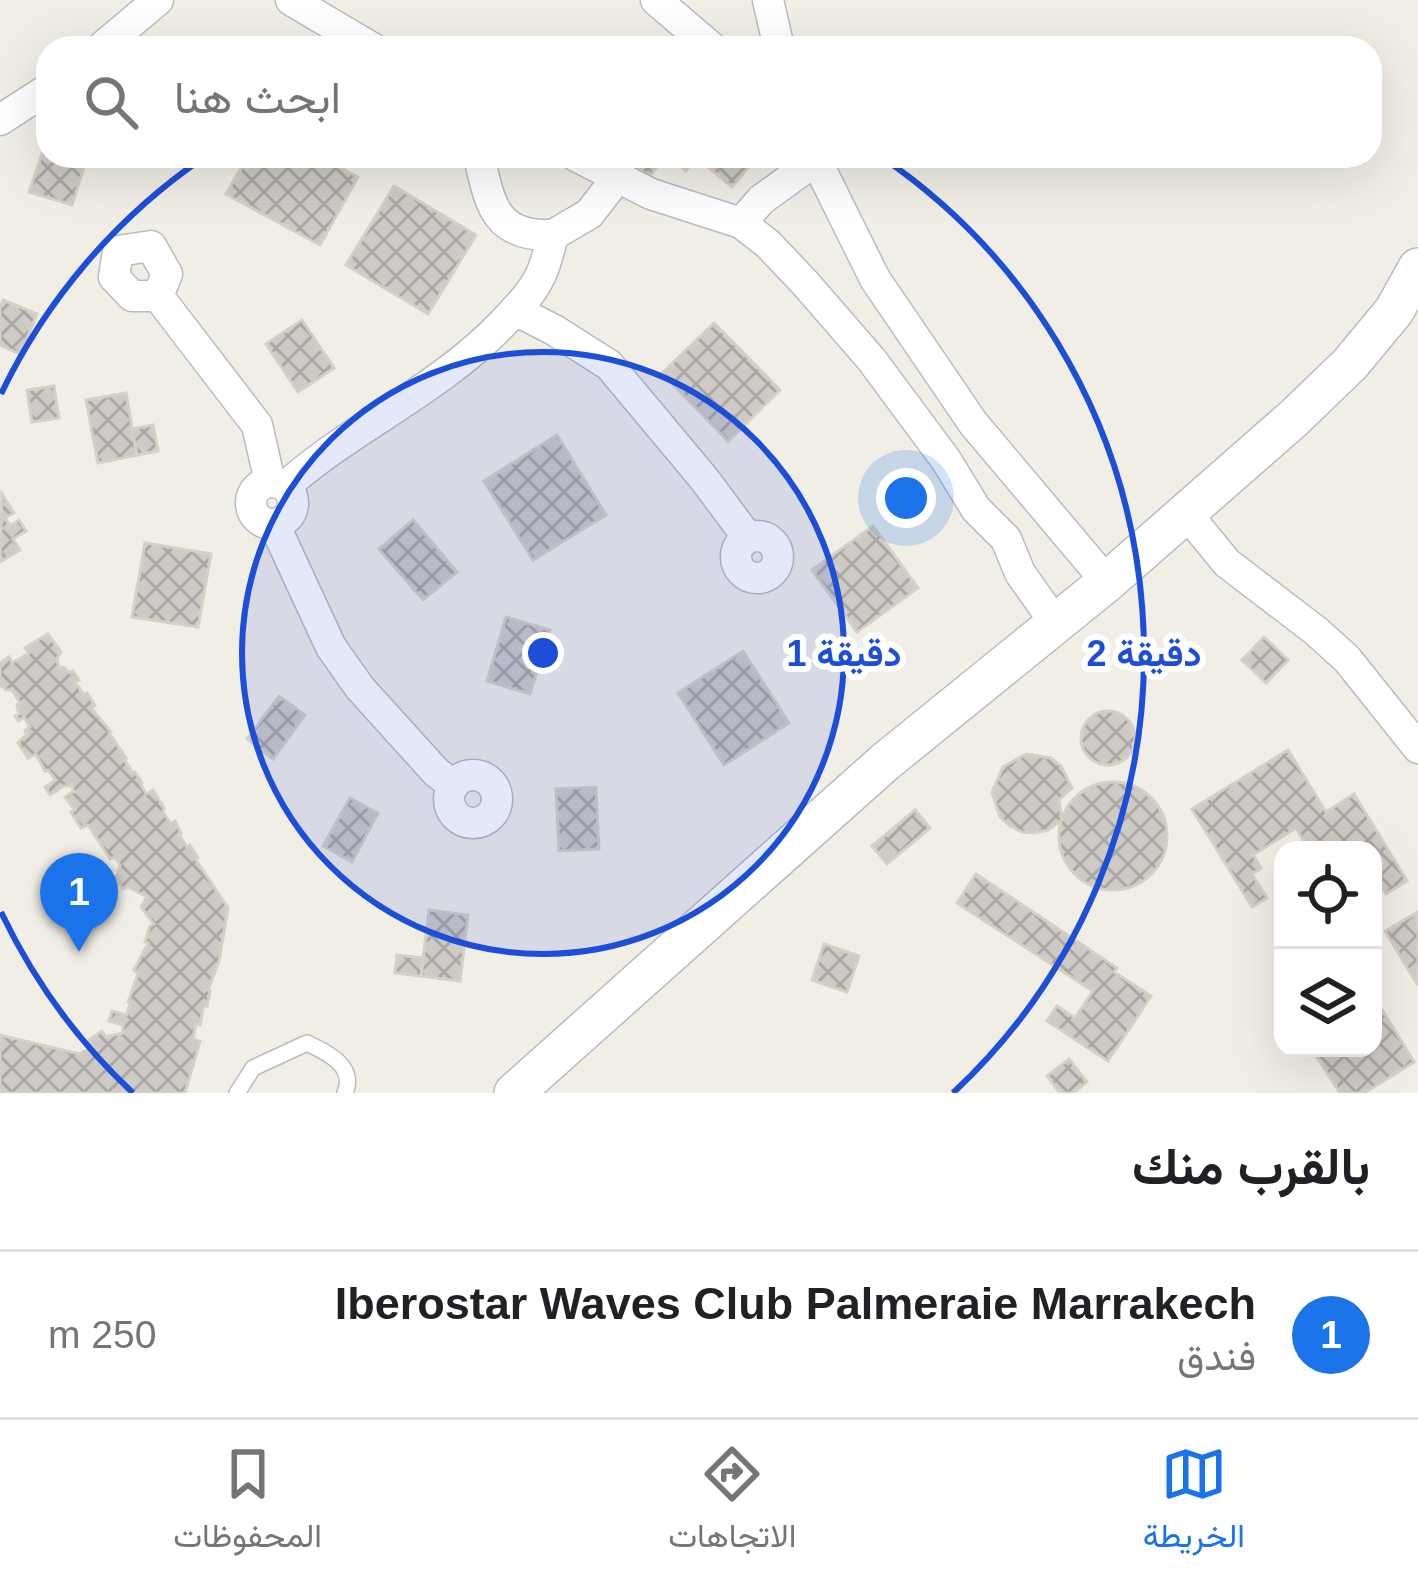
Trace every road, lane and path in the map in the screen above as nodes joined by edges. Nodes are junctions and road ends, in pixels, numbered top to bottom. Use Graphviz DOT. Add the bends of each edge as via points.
graph roads {
  1 [pos="158,0"];
  2 [pos="291,0"];
  3 [pos="656,0"];
  4 [pos="768,0"];
  5 [pos="115,36"];
  6 [pos="352,36"];
  7 [pos="698,36"];
  8 [pos="776,36"];
  9 [pos="36,97"];
  10 [pos="0,121"];
  11 [pos="480,168"];
  12 [pos="598,168"];
  13 [pos="802,168"];
  14 [pos="820,168"];
  15 [pos="617,178"];
  16 [pos="741,223"];
  17 [pos="553,235"];
  18 [pos="1418,268"];
  19 [pos="158,296"];
  20 [pos="515,310"];
  21 [pos="278,484"];
  22 [pos="1186,513"];
  23 [pos="748,538"];
  24 [pos="1108,582"];
  25 [pos="1056,624"];
  26 [pos="1418,748"];
  27 [pos="453,784"];
  28 [pos="236,1093"];
  29 [pos="345,1093"];
  30 [pos="514,1093"];
  1 -- 5 [label="street"];
  2 -- 6 [label="street"];
  3 -- 7 [label="street"];
  4 -- 8 [label="street"];
  9 -- 10 [label="street"];
  11 -- 17 [label="street" via="496,211 512,228"];
  12 -- 15 [label="street"];
  13 -- 16 [label="street"];
  14 -- 24 [label="street" via="874,279 973,423"];
  15 -- 16 [label="street"];
  15 -- 17 [label="street" via="589,214"];
  16 -- 25 [label="street" via="871,359 1006,539"];
  17 -- 20 [label="street" via="539,278"];
  18 -- 22 [label="street" via="1350,364"];
  19 -- 21 [label="street" via="257,425"];
  20 -- 21 [label="street" via="478,349 402,405"];
  20 -- 23 [label="street" via="609,365"];
  21 -- 27 [label="street" via="256,489 251,505 274,524 338,658"];
  22 -- 24 [label="street"];
  22 -- 26 [label="street" via="1227,563 1347,658"];
  24 -- 25 [label="street"];
  25 -- 30 [label="street" via="885,762"];
  28 -- 29 [label="lane" via="253,1068 307,1043 346,1071"];
}
